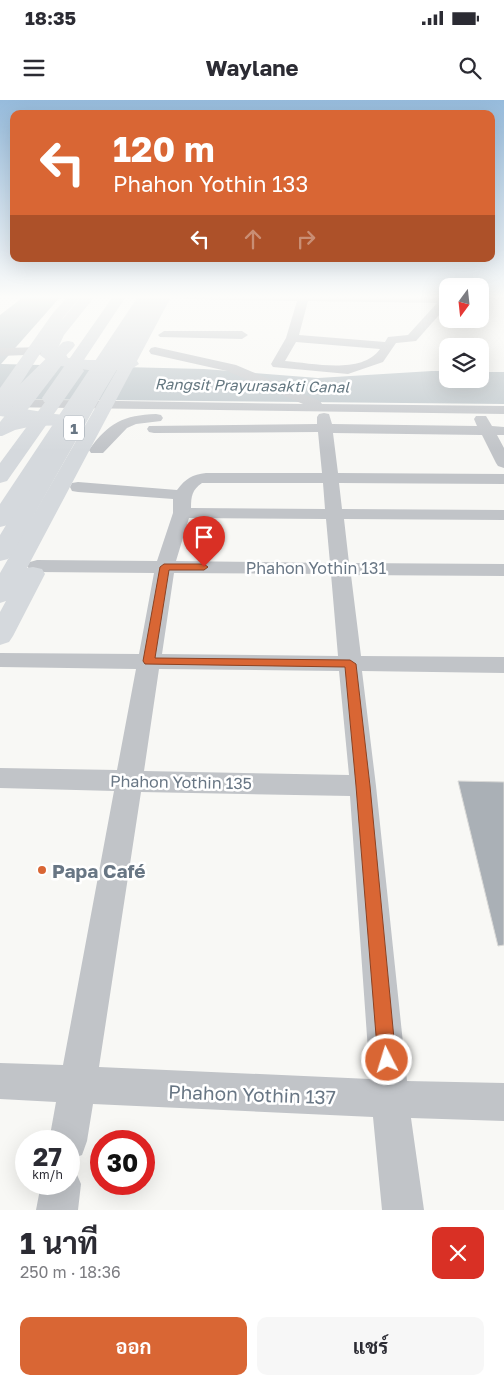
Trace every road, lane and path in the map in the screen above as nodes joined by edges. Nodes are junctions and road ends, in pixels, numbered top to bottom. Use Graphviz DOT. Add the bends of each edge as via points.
graph roads {
  1 [pos="387,346"];
  2 [pos="37,347"];
  3 [pos="52,347"];
  4 [pos="66,347"];
  5 [pos="67,347"];
  6 [pos="81,347"];
  7 [pos="82,347"];
  8 [pos="129,347"];
  9 [pos="129,347"];
  10 [pos="137,347"];
  11 [pos="157,347"];
  12 [pos="289,347"];
  13 [pos="334,347"];
  14 [pos="357,347"];
  15 [pos="48,350"];
  16 [pos="155,351"];
  17 [pos="0,352"];
  18 [pos="352,368"];
  19 [pos="324,369"];
  20 [pos="0,396"];
  21 [pos="0,403"];
  22 [pos="0,410"];
  23 [pos="504,410"];
  24 [pos="132,412"];
  25 [pos="321,414"];
  26 [pos="55,419"];
  27 [pos="504,419"];
  28 [pos="481,420"];
  29 [pos="154,428"];
  30 [pos="0,430"];
  31 [pos="504,431"];
  32 [pos="0,434"];
  33 [pos="97,450"];
  34 [pos="504,463"];
  35 [pos="0,466"];
  36 [pos="0,477"];
  37 [pos="331,479"];
  38 [pos="504,479"];
  39 [pos="78,487"];
  40 [pos="187,496"];
  41 [pos="335,515"];
  42 [pos="504,515"];
  43 [pos="0,520"];
  44 [pos="0,554"];
  45 [pos="37,566"];
  46 [pos="164,567"];
  47 [pos="340,568"];
  48 [pos="504,570"];
  49 [pos="0,595"];
  50 [pos="0,636"];
  51 [pos="0,660"];
  52 [pos="149,661"];
  53 [pos="350,664"];
  54 [pos="504,665"];
  55 [pos="0,778"];
  56 [pos="128,781"];
  57 [pos="363,786"];
  58 [pos="0,1082"];
  59 [pos="78,1086"];
  60 [pos="390,1099"];
  61 [pos="504,1102"];
  62 [pos="70,1130"];
  63 [pos="60,1195"];
  64 [pos="57,1210"];
  65 [pos="403,1210"];
  1 -- 18 [label="street" via="379,359"];
  2 -- 20 [label="main road" via="10,388"];
  3 -- 15 [label="main road"];
  4 -- 22 [label="main road"];
  5 -- 32 [label="main road"];
  6 -- 36 [label="main road"];
  7 -- 35 [label="main road, 1" via="52,396"];
  8 -- 43 [label="main road"];
  9 -- 44 [label="main road, 1" via="96,391"];
  10 -- 49 [label="main road, 1"];
  11 -- 16 [label="main road"];
  12 -- 19 [label="street" via="277,364"];
  13 -- 19 [label="street"];
  14 -- 18 [label="street"];
  15 -- 16 [label="main road" via="52,358 67,363 115,365 145,361"];
  15 -- 17 [label="street"];
  16 -- 25 [label="street" via="229,361"];
  18 -- 19 [label="street"];
  21 -- 24 [label="street"];
  22 -- 26 [label="main road"];
  23 -- 28 [label="street"];
  24 -- 25 [label="street"];
  24 -- 33 [label="street"];
  25 -- 28 [label="street"];
  25 -- 28 [label="street"];
  25 -- 29 [label="street"];
  25 -- 37 [label="street"];
  26 -- 30 [label="main road" via="19,422"];
  26 -- 33 [label="main road" via="92,427 101,438"];
  27 -- 28 [label="street"];
  28 -- 31 [label="street"];
  28 -- 34 [label="street"];
  33 -- 39 [label="main road"];
  37 -- 38 [label="street"];
  37 -- 40 [label="street"];
  37 -- 41 [label="street"];
  39 -- 40 [label="street"];
  39 -- 45 [label="main road"];
  40 -- 41 [label="street"];
  40 -- 46 [label="street"];
  41 -- 42 [label="street"];
  41 -- 47 [label="street"];
  45 -- 46 [label="street, Phahon Yothin 131"];
  45 -- 50 [label="main road"];
  46 -- 47 [label="street, Phahon Yothin 131"];
  46 -- 52 [label="street"];
  47 -- 48 [label="street, Phahon Yothin 131"];
  47 -- 53 [label="street"];
  51 -- 52 [label="street"];
  52 -- 53 [label="street"];
  52 -- 56 [label="street"];
  53 -- 54 [label="street"];
  53 -- 57 [label="street"];
  55 -- 56 [label="street, Phahon Yothin 135"];
  56 -- 57 [label="street, Phahon Yothin 135"];
  56 -- 59 [label="street"];
  57 -- 60 [label="street"];
  58 -- 59 [label="street, Phahon Yothin 137"];
  59 -- 60 [label="street, Phahon Yothin 137"];
  59 -- 62 [label="street"];
  60 -- 61 [label="street, Phahon Yothin 137"];
  60 -- 65 [label="street"];
  63 -- 64 [label="street"];
}
